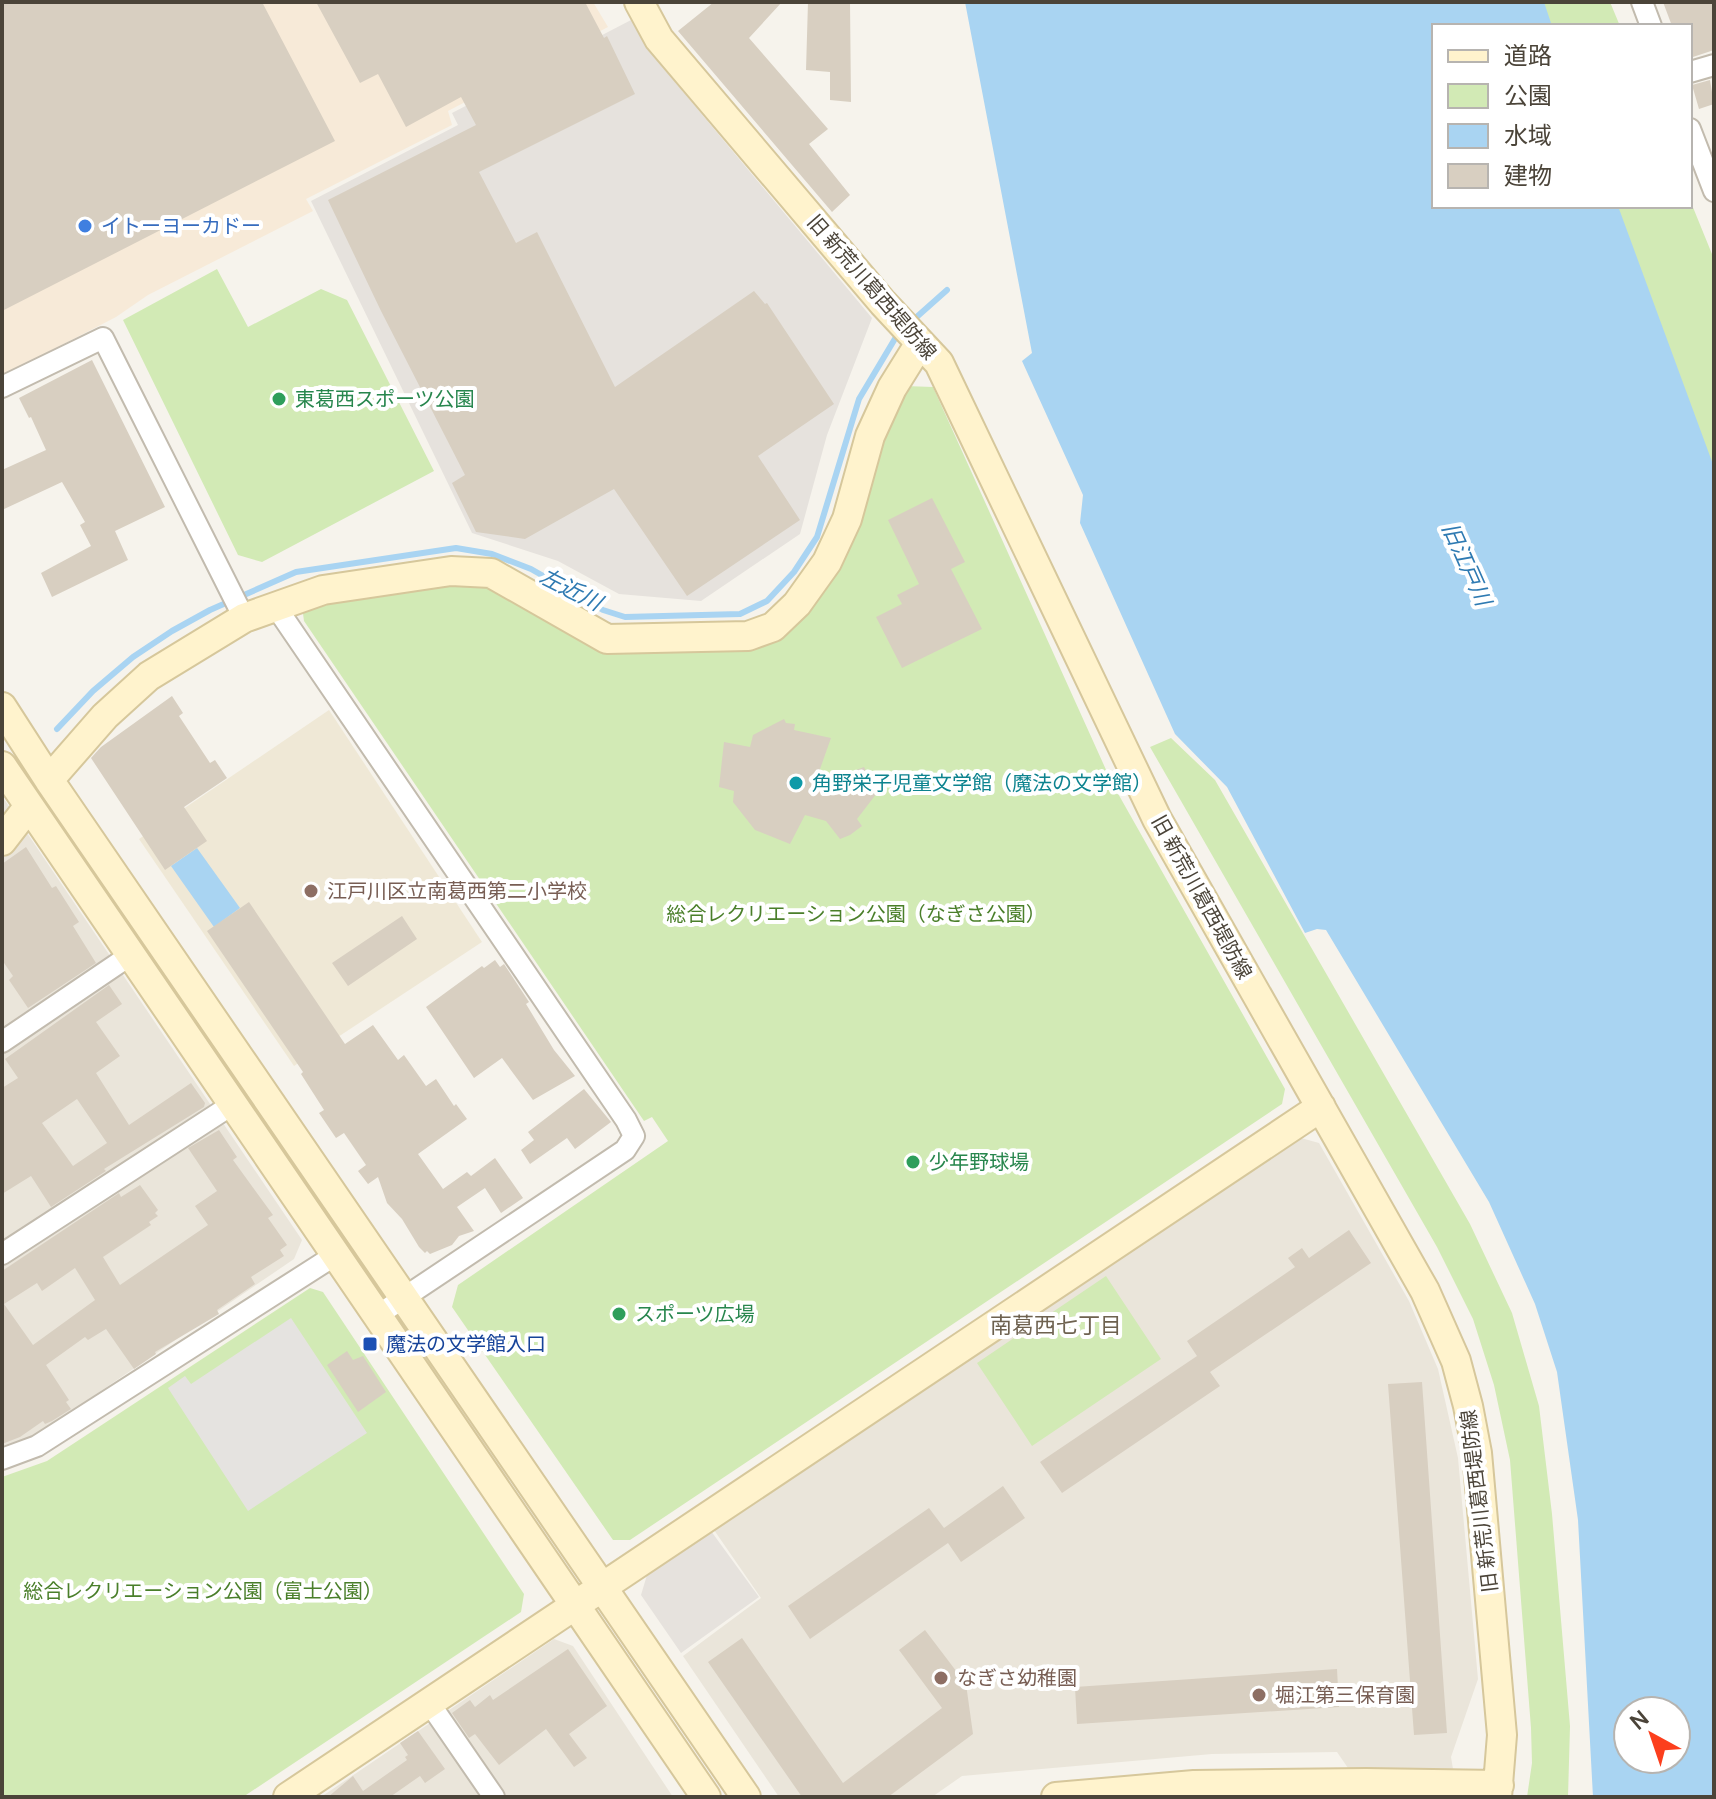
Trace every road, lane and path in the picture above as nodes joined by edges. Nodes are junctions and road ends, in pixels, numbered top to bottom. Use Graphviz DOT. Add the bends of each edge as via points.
graph roads {
  1 [pos="639,2"];
  2 [pos="1642,2"];
  3 [pos="1650,24"];
  4 [pos="1714,65"];
  5 [pos="1692,71"];
  6 [pos="1692,134"];
  7 [pos="1714,191"];
  8 [pos="920,343"];
  9 [pos="2,387"];
  10 [pos="276,607"];
  11 [pos="244,618"];
  12 [pos="2,707"];
  13 [pos="2,766"];
  14 [pos="49,780"];
  15 [pos="29,806"];
  16 [pos="2,841"];
  17 [pos="132,954"];
  18 [pos="2,1042"];
  19 [pos="233,1104"];
  20 [pos="1321,1107"];
  21 [pos="2,1254"];
  22 [pos="337,1254"];
  23 [pos="404,1298"];
  24 [pos="378,1315"];
  25 [pos="2,1459"];
  26 [pos="603,1585"];
  27 [pos="576,1603"];
  28 [pos="430,1704"];
  29 [pos="1498,1791"];
  30 [pos="295,1795"];
  31 [pos="494,1797"];
  32 [pos="706,1797"];
  33 [pos="746,1797"];
  34 [pos="1056,1797"];
  1 -- 8 [label="street, 旧 新荒川葛西堤防線" via="659,39"];
  2 -- 3 [label="street"];
  4 -- 5 [label="street"];
  6 -- 7 [label="street"];
  8 -- 10 [label="street" via="870,436 847,519 827,562 773,627 748,636 607,639 491,573 451,571 323,590"];
  8 -- 20 [label="street, 旧 新荒川葛西堤防線" via="946,376 1157,819"];
  9 -- 11 [label="street" via="103,338"];
  10 -- 11 [label="street"];
  10 -- 23 [label="street" via="634,1136 625,1150"];
  11 -- 14 [label="street" via="149,676"];
  12 -- 14 [label="street"];
  13 -- 15 [label="street"];
  14 -- 23 [label="street"];
  15 -- 16 [label="street"];
  15 -- 17 [label="street"];
  17 -- 18 [label="street"];
  17 -- 19 [label="street"];
  19 -- 21 [label="street"];
  19 -- 22 [label="street"];
  20 -- 26 [label="street"];
  20 -- 29 [label="street, 旧 新荒川葛西堤防線" via="1425,1291 1456,1361 1468,1406 1477,1453 1502,1735"];
  22 -- 24 [label="street"];
  22 -- 25 [label="street" via="37,1446"];
  23 -- 24 [label="street"];
  23 -- 26 [label="street"];
  24 -- 27 [label="street"];
  26 -- 27 [label="street"];
  26 -- 33 [label="street"];
  27 -- 28 [label="street"];
  27 -- 32 [label="street"];
  28 -- 30 [label="street"];
  28 -- 31 [label="street"];
  29 -- 34 [label="street" via="1366,1783 1194,1785"];
}
